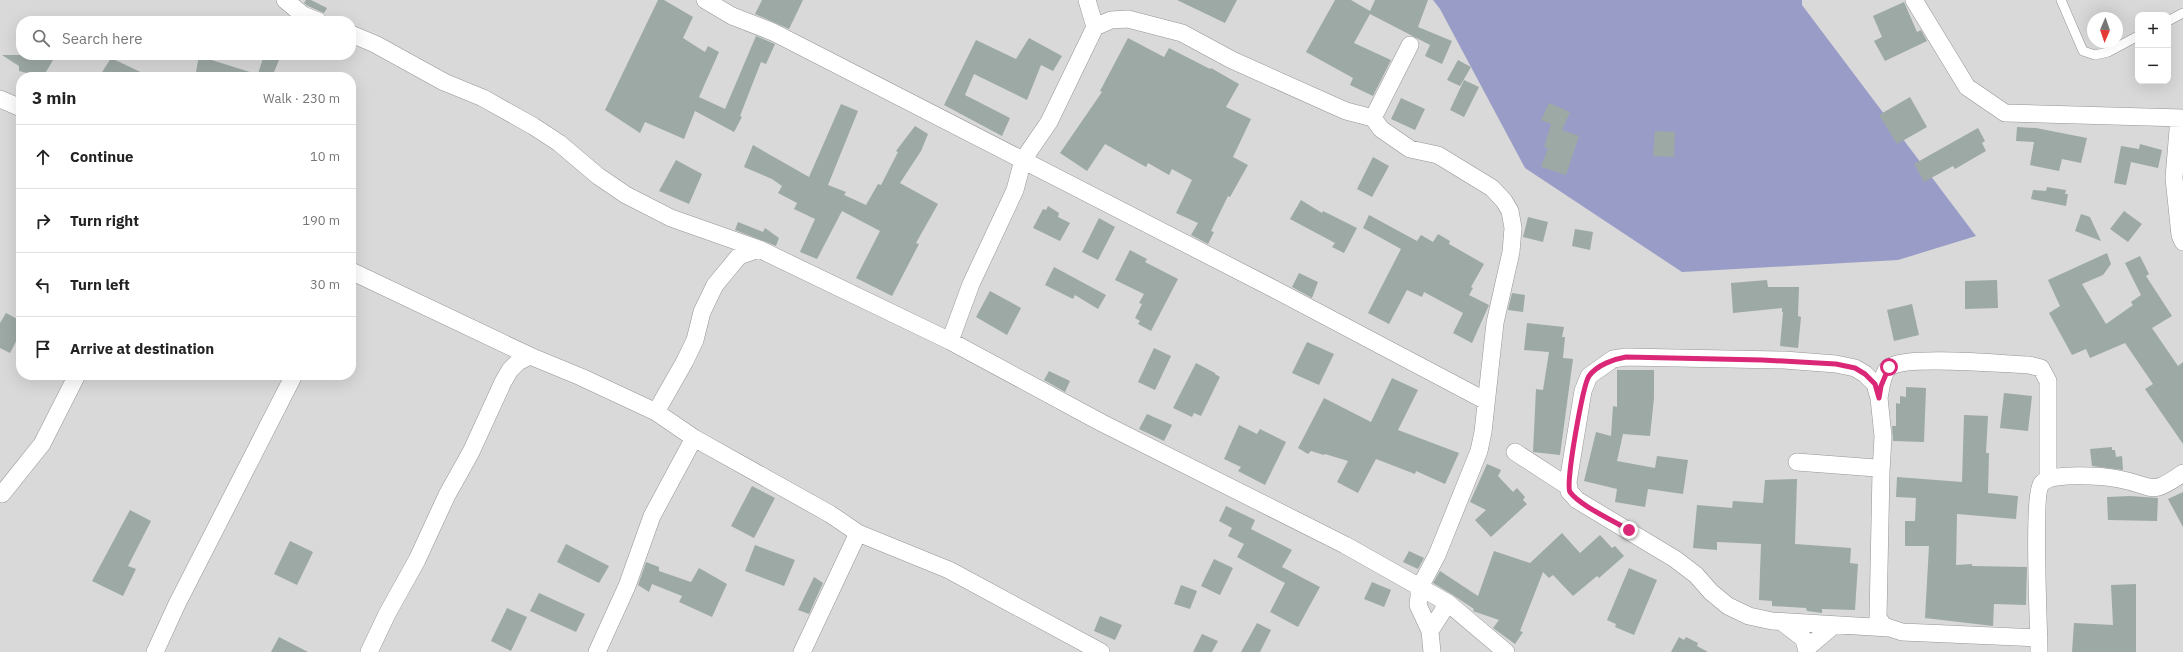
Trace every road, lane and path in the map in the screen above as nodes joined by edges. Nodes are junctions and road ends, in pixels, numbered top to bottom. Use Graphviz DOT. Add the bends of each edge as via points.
graph roads {
  1 [pos="285,0"];
  2 [pos="705,0"];
  3 [pos="1088,0"];
  4 [pos="1914,0"];
  5 [pos="2061,0"];
  6 [pos="2183,13"];
  7 [pos="306,16"];
  8 [pos="2171,19"];
  9 [pos="1095,27"];
  10 [pos="356,36"];
  11 [pos="2135,38"];
  12 [pos="1410,45"];
  13 [pos="0,99"];
  14 [pos="16,106"];
  15 [pos="1373,118"];
  16 [pos="2181,118"];
  17 [pos="1022,160"];
  18 [pos="2183,242"];
  19 [pos="758,250"];
  20 [pos="356,275"];
  21 [pos="950,341"];
  22 [pos="530,356"];
  23 [pos="74,380"];
  24 [pos="291,380"];
  25 [pos="1879,398"];
  26 [pos="1486,401"];
  27 [pos="656,412"];
  28 [pos="694,438"];
  29 [pos="1515,452"];
  30 [pos="1797,462"];
  31 [pos="1881,472"];
  32 [pos="2183,473"];
  33 [pos="2048,479"];
  34 [pos="1569,487"];
  35 [pos="2,494"];
  36 [pos="858,533"];
  37 [pos="1420,587"];
  38 [pos="1448,603"];
  39 [pos="1782,622"];
  40 [pos="1833,626"];
  41 [pos="1889,628"];
  42 [pos="1430,631"];
  43 [pos="2039,645"];
  44 [pos="1807,650"];
  45 [pos="155,652"];
  46 [pos="369,652"];
  47 [pos="597,652"];
  48 [pos="802,652"];
  49 [pos="1101,652"];
  50 [pos="1432,652"];
  51 [pos="1506,652"];
  1 -- 7 [label="street"];
  2 -- 17 [label="street" via="732,16 773,32"];
  3 -- 9 [label="street"];
  4 -- 16 [label="street" via="1967,87 2005,113"];
  5 -- 11 [label="lane" via="2083,50 2095,55 2108,52"];
  6 -- 8 [label="lane"];
  9 -- 15 [label="street" via="1111,20 1128,19 1182,34 1232,60 1346,111"];
  9 -- 17 [label="street" via="1048,122"];
  10 -- 19 [label="street" via="444,82 483,98 533,126 626,195 678,220"];
  12 -- 15 [label="street"];
  13 -- 14 [label="street"];
  15 -- 26 [label="street" via="1382,129 1410,149 1438,155 1492,188 1510,211 1511,252 1495,323"];
  16 -- 18 [label="street" via="2174,178"];
  17 -- 21 [label="street" via="1015,190 971,284"];
  17 -- 26 [label="street"];
  19 -- 21 [label="street"];
  19 -- 27 [label="street" via="739,256 715,285 702,312 695,340"];
  20 -- 22 [label="street"];
  21 -- 37 [label="street" via="1102,423 1344,545"];
  22 -- 27 [label="street"];
  22 -- 46 [label="street" via="518,362 503,382 471,452 447,495 417,560 380,626"];
  23 -- 35 [label="street" via="42,444"];
  24 -- 45 [label="street"];
  25 -- 31 [label="street" via="1883,436"];
  25 -- 33 [label="street" via="1889,367 1900,362 1950,361 2029,365 2041,368 2048,381"];
  25 -- 34 [label="street" via="1875,384 1865,374 1855,368 1836,364 1644,356 1613,359 1589,376 1583,391 1569,470"];
  26 -- 37 [label="street" via="1479,451"];
  27 -- 28 [label="street"];
  28 -- 36 [label="street" via="830,514"];
  28 -- 47 [label="street" via="652,516 627,586"];
  29 -- 34 [label="street"];
  30 -- 31 [label="street" via="1876,468"];
  31 -- 41 [label="street" via="1878,618"];
  32 -- 33 [label="street" via="2163,487 2154,488 2106,477"];
  33 -- 43 [label="street" via="2041,484 2038,495"];
  34 -- 39 [label="street" via="1569,491 1577,500 1675,558 1728,606 1757,618"];
  36 -- 48 [label="street"];
  36 -- 49 [label="street" via="949,570"];
  37 -- 38 [label="street"];
  37 -- 42 [label="street" via="1418,605"];
  38 -- 42 [label="street"];
  38 -- 51 [label="street"];
  39 -- 40 [label="street"];
  39 -- 44 [label="street" via="1804,639"];
  40 -- 41 [label="street"];
  40 -- 44 [label="street"];
  41 -- 43 [label="street" via="1902,632"];
  42 -- 50 [label="street"];
}
